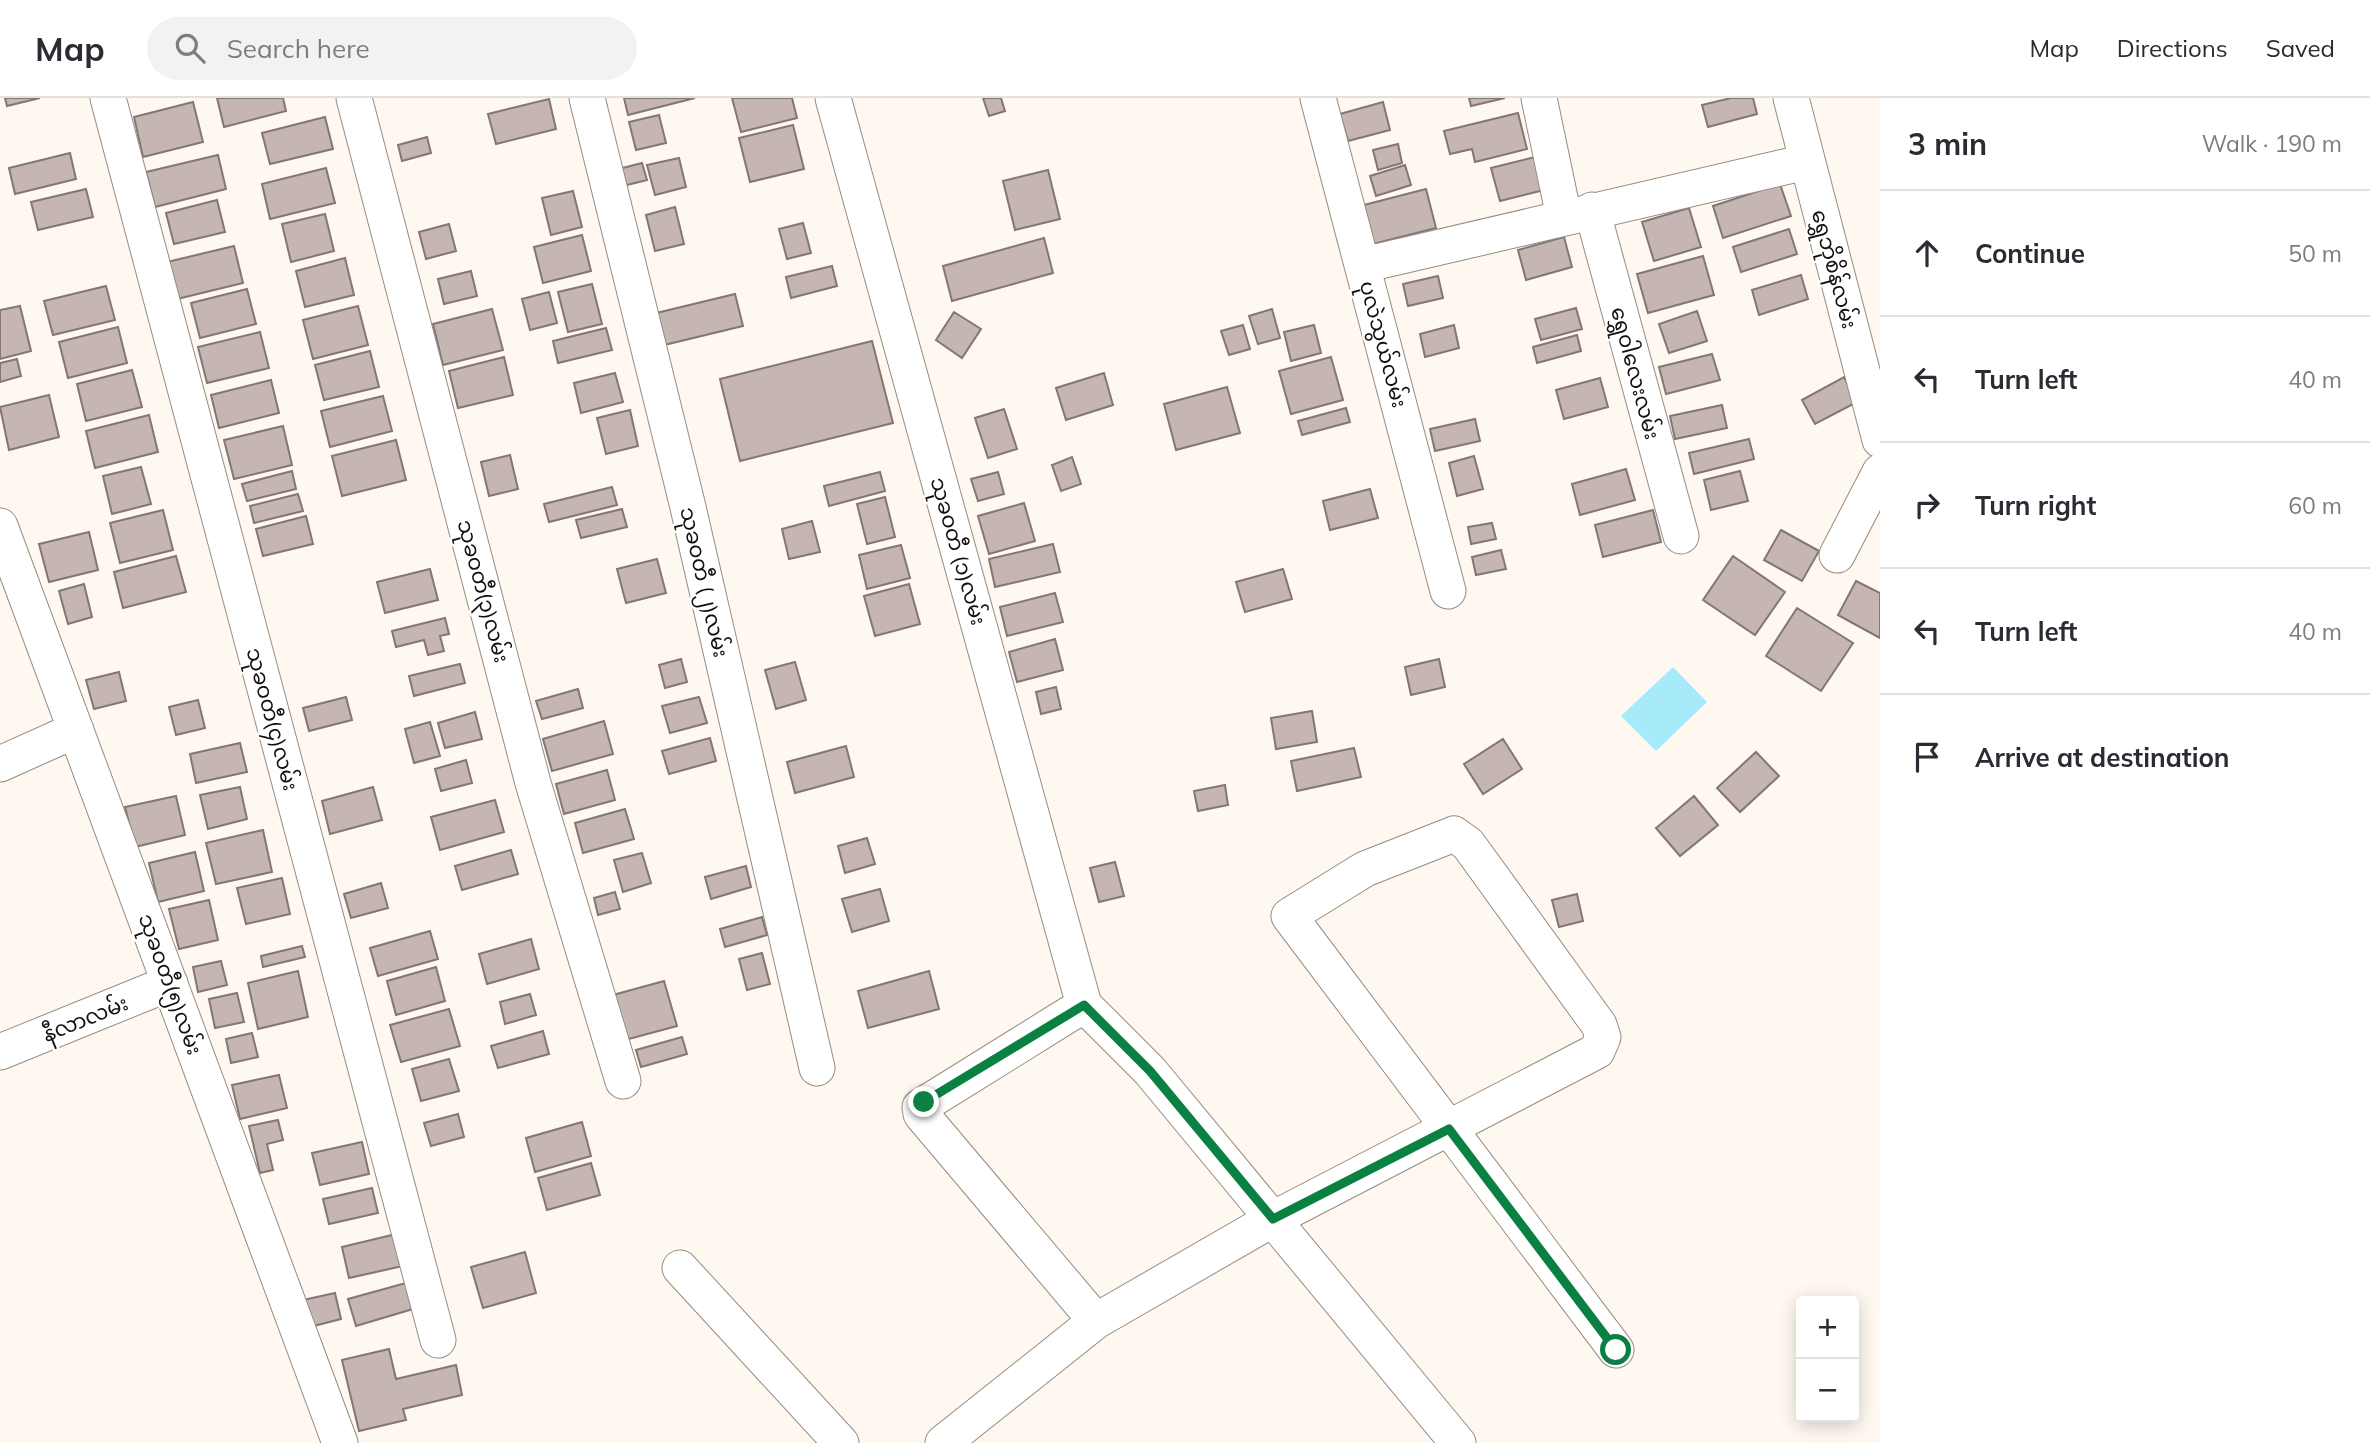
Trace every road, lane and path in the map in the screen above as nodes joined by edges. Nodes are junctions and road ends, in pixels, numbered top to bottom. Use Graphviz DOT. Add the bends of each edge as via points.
graph roads {
  1 [pos="354,98"];
  2 [pos="587,98"];
  3 [pos="833,98"];
  4 [pos="1318,98"];
  5 [pos="1539,98"];
  6 [pos="1791,98"];
  7 [pos="113,99"];
  8 [pos="1806,162"];
  9 [pos="1578,213"];
  10 [pos="1363,265"];
  11 [pos="1880,440"];
  12 [pos="1880,472"];
  13 [pos="0,526"];
  14 [pos="1681,536"];
  15 [pos="1837,555"];
  16 [pos="1448,591"];
  17 [pos="76,730"];
  18 [pos="0,764"];
  19 [pos="170,983"];
  20 [pos="1084,1005"];
  21 [pos="0,1052"];
  22 [pos="817,1068"];
  23 [pos="623,1081"];
  24 [pos="1449,1129"];
  25 [pos="1273,1219"];
  26 [pos="680,1268"];
  27 [pos="1096,1321"];
  28 [pos="438,1340"];
  29 [pos="1616,1350"];
  30 [pos="340,1443"];
  31 [pos="841,1443"];
  32 [pos="943,1443"];
  33 [pos="1458,1443"];
  1 -- 23 [label="street, သုခဝတီ(၃)လမ်း" via="533,783"];
  2 -- 22 [label="street, သုခဝတီ (၂)လမ်း" via="684,489"];
  3 -- 20 [label="street, သုခဝတီ (၁)လမ်း"];
  4 -- 10 [label="street, ပုလဲသွယ်လမ်း"];
  5 -- 9 [label="street, ရွှေဝါလေးလမ်း"];
  6 -- 8 [label="street, ရွှေဘိုစိန်လမ်း"];
  7 -- 28 [label="street, သုခဝတီ(၄)လမ်း"];
  8 -- 9 [label="street"];
  8 -- 11 [label="street, ရွှေဘိုစိန်လမ်း"];
  9 -- 10 [label="street"];
  9 -- 14 [label="street, ရွှေဝါလေးလမ်း"];
  10 -- 16 [label="street, ပုလဲသွယ်လမ်း"];
  12 -- 15 [label="street"];
  13 -- 17 [label="street, သုခဝတီ(၅)လမ်း"];
  17 -- 18 [label="street"];
  17 -- 19 [label="street, သုခဝတီ(၅)လမ်း"];
  19 -- 21 [label="street, နီလာလမ်း"];
  19 -- 30 [label="street, သုခဝတီ(၅)လမ်း"];
  20 -- 25 [label="street" via="1150,1071"];
  20 -- 27 [label="street" via="920,1107 921,1114"];
  24 -- 24 [label="street" via="1289,916 1366,869 1454,834 1468,844 1599,1025 1603,1037 1589,1056"];
  24 -- 25 [label="street"];
  24 -- 29 [label="street"];
  25 -- 27 [label="street"];
  25 -- 33 [label="street"];
  26 -- 31 [label="street"];
  27 -- 32 [label="street"];
}
